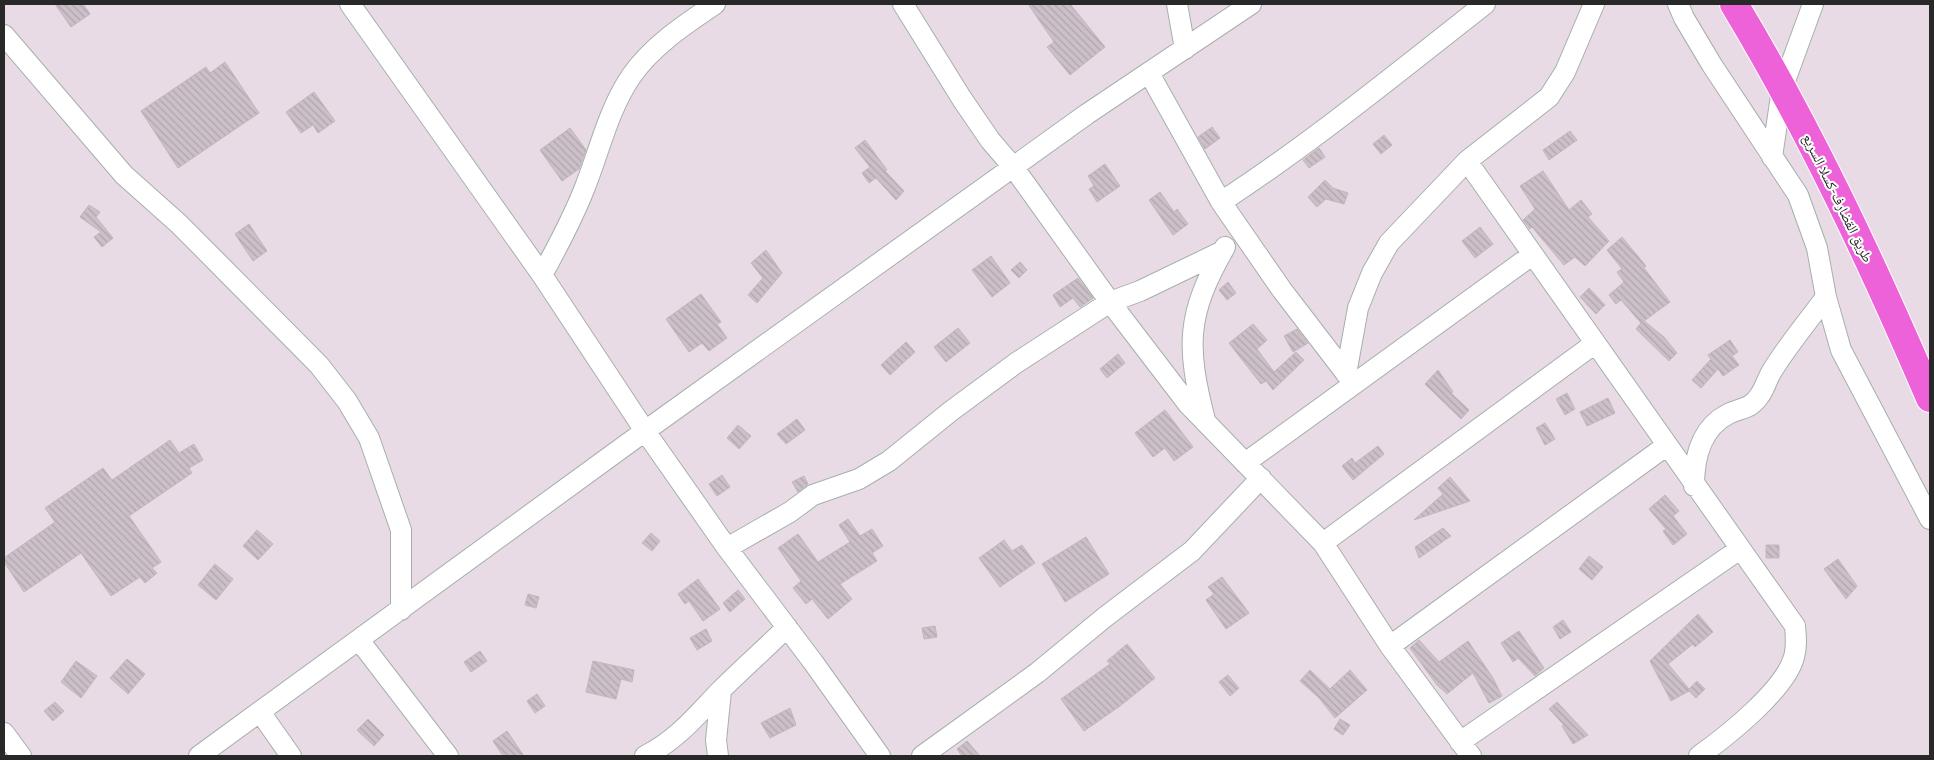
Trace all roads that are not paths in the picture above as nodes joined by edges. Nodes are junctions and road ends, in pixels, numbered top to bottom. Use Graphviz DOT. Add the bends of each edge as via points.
graph roads {
  1 [pos="350,4"];
  2 [pos="716,4"];
  3 [pos="903,4"];
  4 [pos="1177,4"];
  5 [pos="1251,4"];
  6 [pos="1485,4"];
  7 [pos="1594,4"];
  8 [pos="1678,4"];
  9 [pos="1734,4"];
  10 [pos="1813,4"];
  11 [pos="4,35"];
  12 [pos="1185,49"];
  13 [pos="1149,73"];
  14 [pos="1782,89"];
  15 [pos="1772,157"];
  16 [pos="1466,161"];
  17 [pos="1014,168"];
  18 [pos="1221,202"];
  19 [pos="1238,226"];
  20 [pos="1223,251"];
  21 [pos="1532,255"];
  22 [pos="542,275"];
  23 [pos="1826,297"];
  24 [pos="1110,302"];
  25 [pos="1594,344"];
  26 [pos="1350,379"];
  27 [pos="1930,398"];
  28 [pos="1205,422"];
  29 [pos="645,431"];
  30 [pos="1666,446"];
  31 [pos="1245,463"];
  32 [pos="1261,478"];
  33 [pos="1694,486"];
  34 [pos="1930,519"];
  35 [pos="1323,543"];
  36 [pos="727,548"];
  37 [pos="1740,549"];
  38 [pos="401,610"];
  39 [pos="787,627"];
  40 [pos="360,640"];
  41 [pos="1390,646"];
  42 [pos="721,691"];
  43 [pos="260,712"];
  44 [pos="4,733"];
  45 [pos="1465,749"];
  46 [pos="21,756"];
  47 [pos="200,756"];
  48 [pos="291,756"];
  49 [pos="448,756"];
  50 [pos="645,756"];
  51 [pos="718,756"];
  52 [pos="880,756"];
  53 [pos="922,756"];
  54 [pos="1699,756"];
  1 -- 22 [label="street"];
  2 -- 22 [label="street" via="670,36 632,75 617,102 568,228"];
  3 -- 17 [label="street" via="962,99"];
  4 -- 12 [label="street"];
  5 -- 12 [label="street"];
  6 -- 18 [label="street" via="1329,127"];
  7 -- 16 [label="street" via="1565,72 1549,97"];
  8 -- 15 [label="street" via="1712,65"];
  9 -- 14 [label="highway, طريق القضارف-كسلا السريع"];
  10 -- 14 [label="street"];
  11 -- 38 [label="street" via="124,175 179,224 319,365 347,400 369,438 401,530"];
  12 -- 13 [label="street"];
  13 -- 17 [label="street"];
  13 -- 18 [label="street"];
  14 -- 15 [label="street"];
  14 -- 27 [label="highway, طريق القضارف-كسلا السريع" via="1830,178"];
  15 -- 23 [label="street" via="1798,196 1817,248"];
  16 -- 21 [label="street"];
  16 -- 26 [label="street" via="1389,243 1381,258 1358,308"];
  17 -- 24 [label="street"];
  17 -- 29 [label="street"];
  18 -- 19 [label="street"];
  19 -- 20 [label="street"];
  19 -- 26 [label="street"];
  20 -- 24 [label="street"];
  20 -- 28 [label="street" via="1204,288 1191,344 1194,376"];
  21 -- 25 [label="street"];
  21 -- 26 [label="street"];
  22 -- 29 [label="street"];
  23 -- 33 [label="street" via="1772,372 1760,396 1748,409 1729,414 1713,426 1700,446 1694,466"];
  23 -- 34 [label="street" via="1841,350"];
  24 -- 28 [label="street"];
  24 -- 36 [label="street" via="1016,363 889,461 859,480 813,495"];
  25 -- 30 [label="street"];
  25 -- 35 [label="street"];
  26 -- 31 [label="street"];
  28 -- 31 [label="street"];
  29 -- 36 [label="street"];
  29 -- 38 [label="street"];
  30 -- 33 [label="street"];
  30 -- 41 [label="street"];
  31 -- 32 [label="street"];
  32 -- 35 [label="street"];
  32 -- 53 [label="street" via="1192,551 1104,616 1037,673"];
  33 -- 37 [label="street"];
  35 -- 41 [label="street"];
  36 -- 39 [label="street"];
  37 -- 45 [label="street"];
  37 -- 54 [label="street" via="1795,626 1794,658 1784,677 1760,706"];
  38 -- 40 [label="street"];
  39 -- 42 [label="street"];
  39 -- 52 [label="street"];
  40 -- 43 [label="street"];
  40 -- 49 [label="street"];
  41 -- 45 [label="street"];
  42 -- 50 [label="street" via="689,726 663,747"];
  42 -- 51 [label="street" via="716,740"];
  43 -- 47 [label="street"];
  43 -- 48 [label="street"];
  44 -- 46 [label="street"];
}
